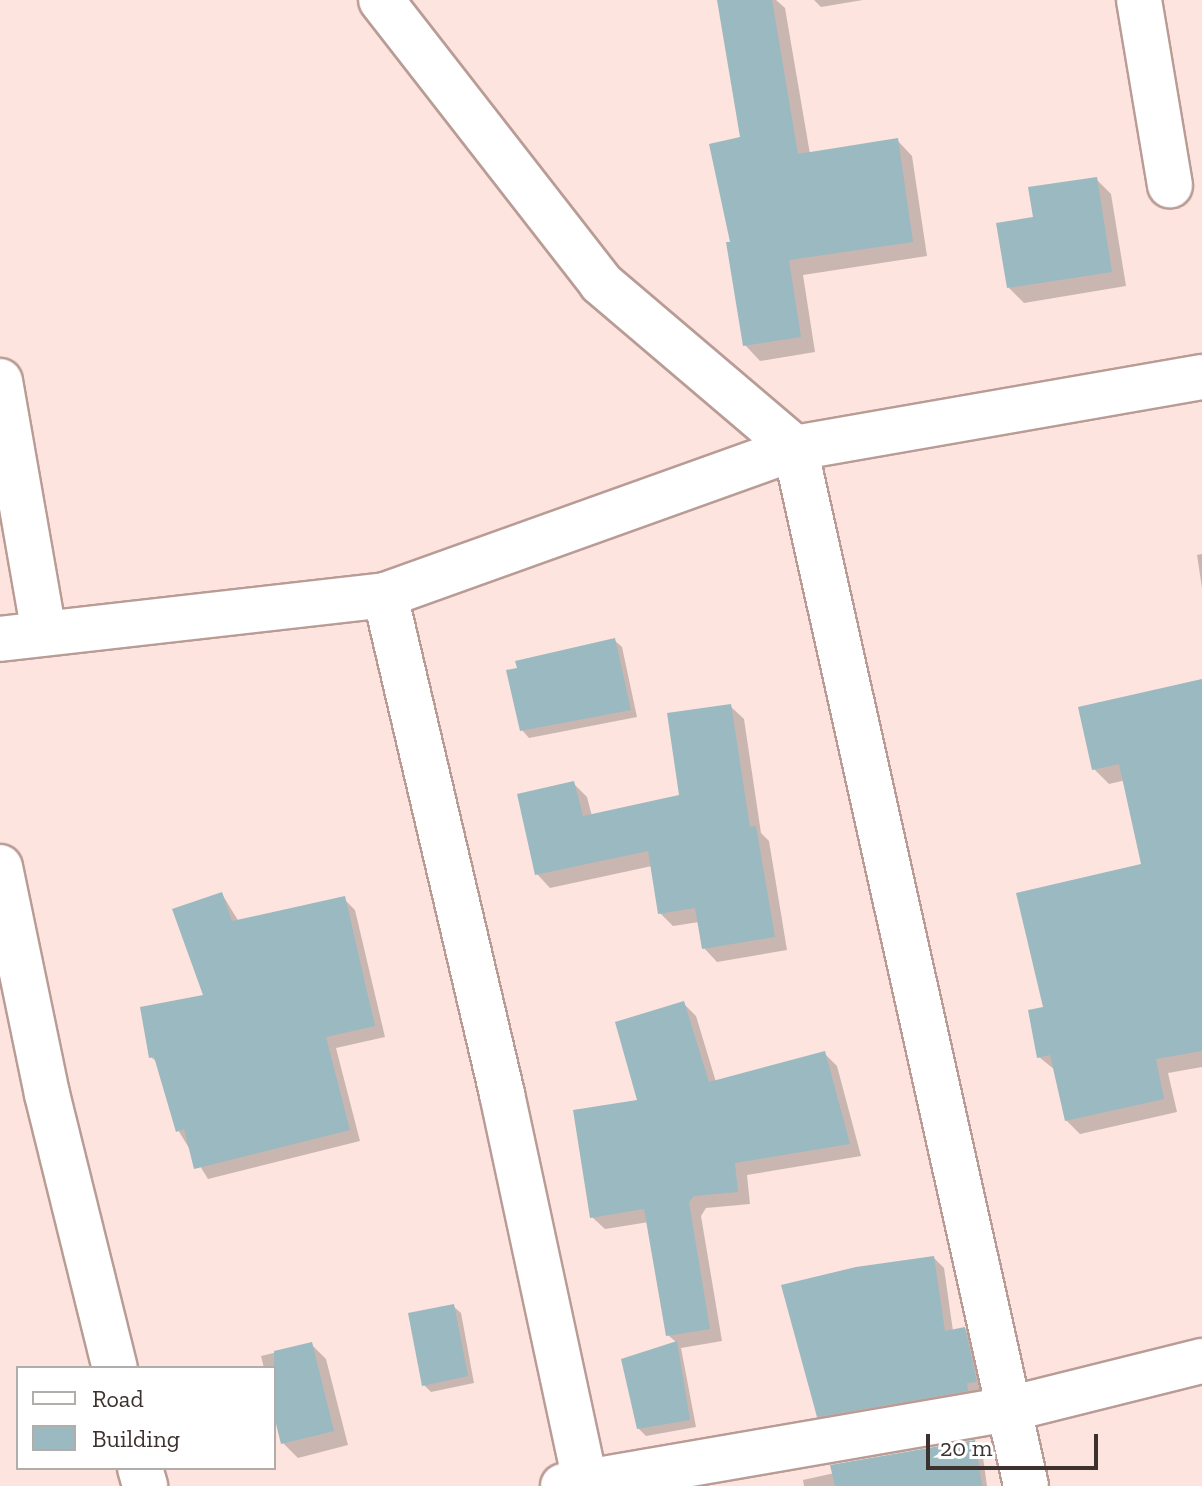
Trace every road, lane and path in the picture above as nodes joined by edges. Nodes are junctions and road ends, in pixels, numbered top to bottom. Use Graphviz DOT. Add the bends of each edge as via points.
graph roads {
  1 [pos="381,0"];
  2 [pos="1139,0"];
  3 [pos="1170,185"];
  4 [pos="1202,377"];
  5 [pos="0,381"];
  6 [pos="795,448"];
  7 [pos="385,595"];
  8 [pos="44,633"];
  9 [pos="0,639"];
  10 [pos="0,867"];
  11 [pos="1202,1361"];
  12 [pos="115,1366"];
  13 [pos="1009,1409"];
  14 [pos="578,1485"];
  15 [pos="1026,1486"];
  1 -- 6 [label="street" via="601,283"];
  2 -- 3 [label="street"];
  4 -- 6 [label="street"];
  5 -- 8 [label="street"];
  6 -- 7 [label="street"];
  6 -- 13 [label="street"];
  7 -- 8 [label="street"];
  7 -- 14 [label="street" via="502,1094"];
  8 -- 9 [label="street"];
  10 -- 12 [label="street" via="47,1094"];
  11 -- 13 [label="street"];
  13 -- 14 [label="street"];
  13 -- 15 [label="street"];
}
